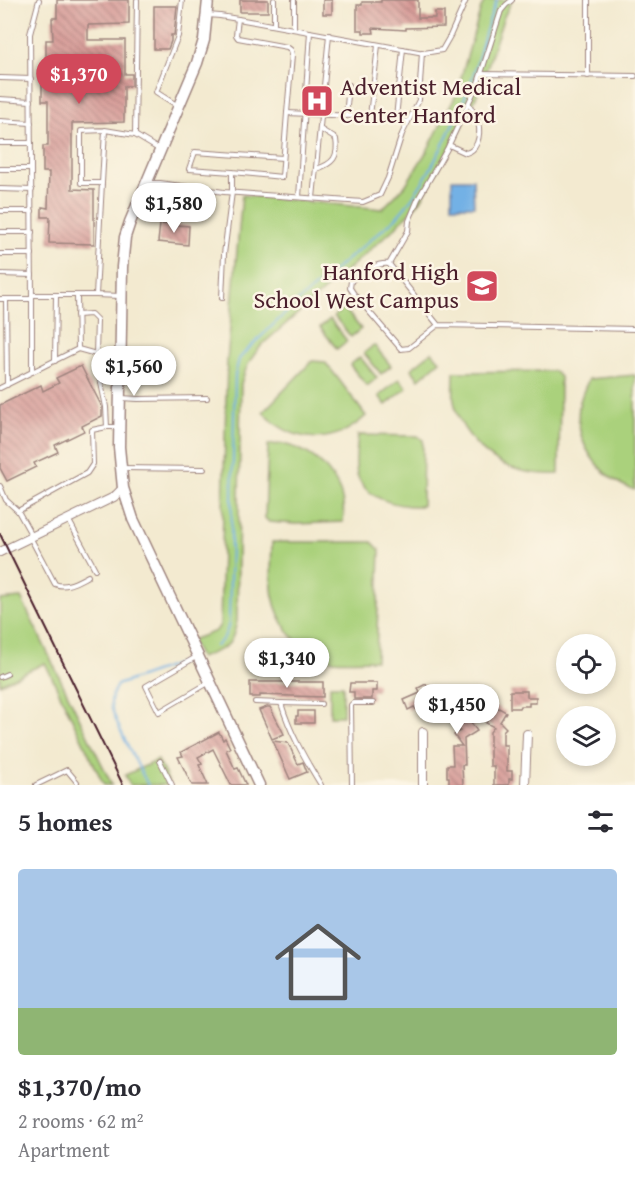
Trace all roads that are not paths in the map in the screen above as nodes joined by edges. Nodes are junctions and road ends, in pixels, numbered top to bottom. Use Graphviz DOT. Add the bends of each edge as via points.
graph roads {
  1 [pos="39,0"];
  2 [pos="137,0"];
  3 [pos="182,0"];
  4 [pos="208,0"];
  5 [pos="274,0"];
  6 [pos="294,0"];
  7 [pos="466,0"];
  8 [pos="512,0"];
  9 [pos="588,0"];
  10 [pos="207,15"];
  11 [pos="238,19"];
  12 [pos="274,25"];
  13 [pos="294,29"];
  14 [pos="310,32"];
  15 [pos="329,35"];
  16 [pos="378,45"];
  17 [pos="403,49"];
  18 [pos="422,52"];
  19 [pos="481,74"];
  20 [pos="588,76"];
  21 [pos="635,76"];
  22 [pos="0,78"];
  23 [pos="31,79"];
  24 [pos="349,85"];
  25 [pos="0,99"];
  26 [pos="31,101"];
  27 [pos="468,103"];
  28 [pos="178,106"];
  29 [pos="287,113"];
  30 [pos="304,114"];
  31 [pos="321,115"];
  32 [pos="346,116"];
  33 [pos="370,116"];
  34 [pos="396,118"];
  35 [pos="0,121"];
  36 [pos="408,122"];
  37 [pos="31,123"];
  38 [pos="320,129"];
  39 [pos="105,130"];
  40 [pos="135,135"];
  41 [pos="0,143"];
  42 [pos="31,143"];
  43 [pos="449,145"];
  44 [pos="160,150"];
  45 [pos="283,158"];
  46 [pos="0,168"];
  47 [pos="32,169"];
  48 [pos="316,169"];
  49 [pos="232,172"];
  50 [pos="102,183"];
  51 [pos="147,183"];
  52 [pos="0,189"];
  53 [pos="32,190"];
  54 [pos="232,192"];
  55 [pos="299,197"];
  56 [pos="313,198"];
  57 [pos="0,211"];
  58 [pos="32,211"];
  59 [pos="0,232"];
  60 [pos="32,232"];
  61 [pos="0,254"];
  62 [pos="32,254"];
  63 [pos="390,264"];
  64 [pos="0,274"];
  65 [pos="32,275"];
  66 [pos="56,295"];
  67 [pos="77,296"];
  68 [pos="96,296"];
  69 [pos="122,296"];
  70 [pos="32,297"];
  71 [pos="222,298"];
  72 [pos="0,299"];
  73 [pos="6,299"];
  74 [pos="77,315"];
  75 [pos="438,325"];
  76 [pos="635,329"];
  77 [pos="78,349"];
  78 [pos="96,354"];
  79 [pos="55,361"];
  80 [pos="32,372"];
  81 [pos="7,385"];
  82 [pos="0,388"];
  83 [pos="120,398"];
  84 [pos="207,398"];
  85 [pos="106,427"];
  86 [pos="120,427"];
  87 [pos="120,468"];
  88 [pos="204,469"];
  89 [pos="0,486"];
  90 [pos="123,488"];
  91 [pos="18,511"];
  92 [pos="68,519"];
  93 [pos="31,537"];
  94 [pos="0,552"];
  95 [pos="95,569"];
  96 [pos="88,576"];
  97 [pos="199,656"];
  98 [pos="7,674"];
  99 [pos="0,677"];
  100 [pos="211,681"];
  101 [pos="255,702"];
  102 [pos="281,703"];
  103 [pos="373,703"];
  104 [pos="321,704"];
  105 [pos="423,732"];
  106 [pos="527,734"];
  107 [pos="160,761"];
  108 [pos="77,782"];
  109 [pos="36,785"];
  110 [pos="172,785"];
  111 [pos="259,785"];
  112 [pos="321,785"];
  113 [pos="352,785"];
  114 [pos="423,785"];
  115 [pos="525,785"];
  1 -- 23 [label="lane" via="30,34"];
  2 -- 40 [label="lane"];
  3 -- 28 [label="lane" via="178,36 156,92"];
  4 -- 10 [label="street"];
  5 -- 12 [label="lane"];
  6 -- 13 [label="lane"];
  7 -- 18 [label="lane" via="442,50"];
  8 -- 19 [label="lane" via="501,11"];
  9 -- 20 [label="lane"];
  10 -- 11 [label="lane"];
  10 -- 28 [label="street" via="197,63"];
  11 -- 12 [label="lane"];
  11 -- 29 [label="lane" via="238,38 291,50"];
  12 -- 13 [label="lane"];
  13 -- 14 [label="lane"];
  14 -- 15 [label="lane"];
  14 -- 30 [label="lane"];
  15 -- 16 [label="lane"];
  15 -- 31 [label="lane"];
  16 -- 17 [label="lane"];
  16 -- 33 [label="lane"];
  17 -- 18 [label="lane"];
  17 -- 34 [label="lane"];
  18 -- 36 [label="lane" via="419,100"];
  19 -- 20 [label="lane"];
  19 -- 27 [label="lane"];
  20 -- 21 [label="lane"];
  22 -- 23 [label="lane"];
  23 -- 26 [label="lane"];
  24 -- 32 [label="lane"];
  25 -- 26 [label="lane"];
  26 -- 37 [label="lane"];
  27 -- 43 [label="lane"];
  27 -- 43 [label="lane" via="480,126 476,145 466,153"];
  28 -- 44 [label="street"];
  29 -- 30 [label="lane"];
  29 -- 45 [label="lane"];
  30 -- 31 [label="lane"];
  30 -- 55 [label="lane"];
  31 -- 32 [label="lane"];
  31 -- 38 [label="lane"];
  32 -- 33 [label="lane"];
  33 -- 34 [label="lane"];
  34 -- 36 [label="lane"];
  35 -- 37 [label="lane"];
  36 -- 56 [label="lane" via="380,195 363,202"];
  37 -- 42 [label="lane"];
  38 -- 48 [label="lane"];
  38 -- 48 [label="lane" via="336,139 337,147 334,159"];
  39 -- 40 [label="lane"];
  39 -- 50 [label="lane"];
  39 -- 50 [label="lane" via="81,131 81,183"];
  40 -- 44 [label="lane"];
  41 -- 42 [label="lane"];
  42 -- 47 [label="lane"];
  43 -- 63 [label="lane" via="418,199 408,231"];
  44 -- 51 [label="street"];
  45 -- 49 [label="lane" via="282,177"];
  45 -- 49 [label="lane" via="195,152 189,169"];
  46 -- 47 [label="lane"];
  47 -- 53 [label="lane"];
  48 -- 56 [label="lane"];
  49 -- 54 [label="lane"];
  50 -- 68 [label="lane"];
  51 -- 54 [label="lane"];
  51 -- 69 [label="street" via="125,237"];
  52 -- 53 [label="lane"];
  53 -- 58 [label="lane"];
  54 -- 55 [label="lane"];
  54 -- 71 [label="lane"];
  55 -- 56 [label="lane"];
  57 -- 58 [label="lane"];
  58 -- 60 [label="lane"];
  59 -- 60 [label="lane"];
  60 -- 62 [label="lane"];
  61 -- 62 [label="lane"];
  62 -- 65 [label="lane"];
  63 -- 75 [label="lane"];
  63 -- 75 [label="lane" via="373,267 352,280 354,294 401,349 409,348"];
  64 -- 65 [label="lane"];
  65 -- 70 [label="lane"];
  66 -- 67 [label="lane"];
  66 -- 70 [label="lane"];
  66 -- 79 [label="lane"];
  67 -- 68 [label="lane"];
  67 -- 74 [label="lane"];
  68 -- 69 [label="lane"];
  69 -- 83 [label="street"];
  70 -- 73 [label="lane"];
  70 -- 80 [label="lane"];
  72 -- 73 [label="lane"];
  73 -- 81 [label="lane"];
  74 -- 77 [label="lane"];
  74 -- 78 [label="lane" via="91,315 97,320"];
  75 -- 76 [label="lane"];
  77 -- 78 [label="lane"];
  77 -- 79 [label="lane"];
  78 -- 85 [label="lane"];
  79 -- 80 [label="lane"];
  80 -- 81 [label="lane"];
  81 -- 82 [label="lane"];
  83 -- 84 [label="lane"];
  83 -- 86 [label="street"];
  85 -- 86 [label="lane"];
  85 -- 91 [label="lane" via="92,430 93,464 87,473"];
  86 -- 87 [label="street"];
  87 -- 88 [label="lane"];
  87 -- 90 [label="street"];
  89 -- 91 [label="lane" via="6,500"];
  90 -- 92 [label="street" via="114,497"];
  90 -- 97 [label="street" via="137,527"];
  91 -- 93 [label="lane"];
  92 -- 93 [label="street"];
  92 -- 95 [label="lane"];
  93 -- 94 [label="street"];
  93 -- 96 [label="lane" via="55,584 66,586"];
  97 -- 100 [label="street"];
  97 -- 100 [label="lane" via="146,686 159,712"];
  98 -- 99 [label="lane"];
  100 -- 111 [label="street"];
  101 -- 102 [label="lane"];
  102 -- 104 [label="lane"];
  102 -- 112 [label="lane" via="294,738"];
  103 -- 113 [label="lane" via="351,705"];
  105 -- 114 [label="street"];
  106 -- 115 [label="street"];
  107 -- 110 [label="lane"];
  108 -- 109 [label="lane" via="67,770"];
}
